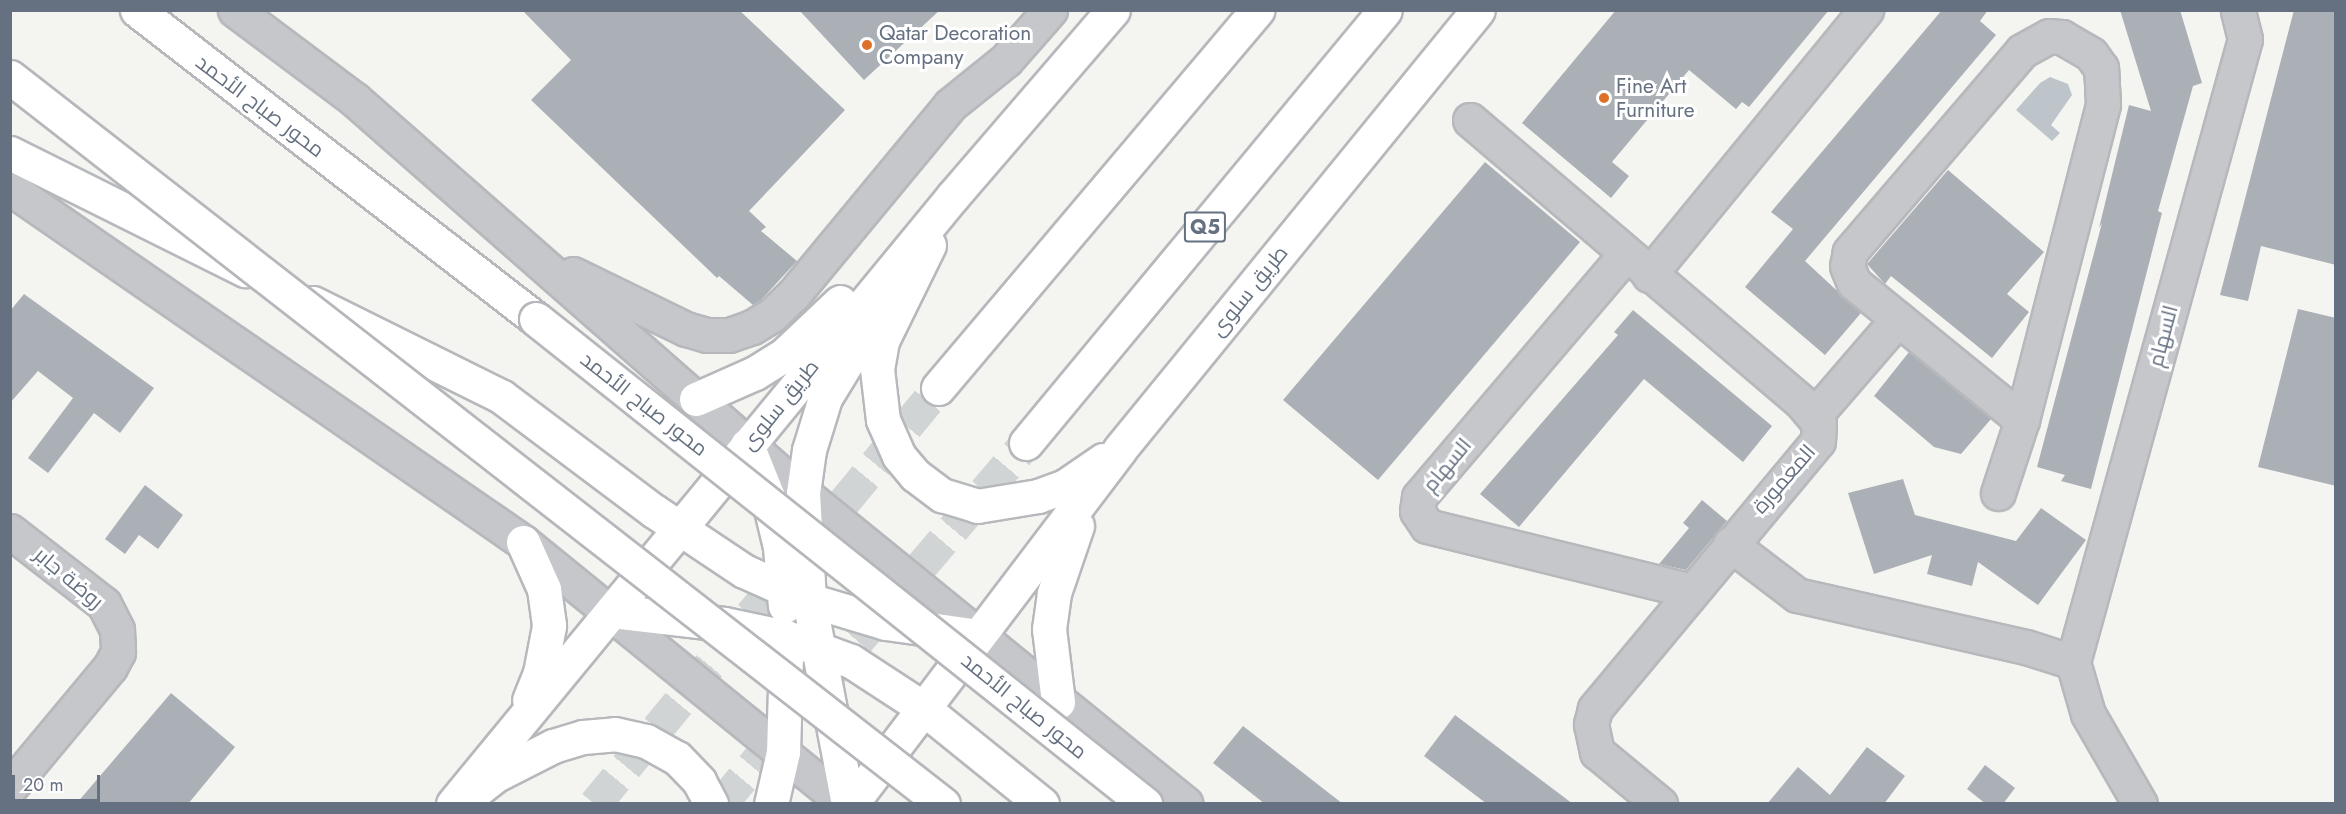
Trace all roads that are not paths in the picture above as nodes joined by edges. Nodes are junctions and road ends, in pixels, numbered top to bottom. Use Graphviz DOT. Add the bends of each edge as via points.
graph roads {
  1 [pos="137,10"];
  2 [pos="1050,10"];
  3 [pos="1113,10"];
  4 [pos="1258,10"];
  5 [pos="1385,10"];
  6 [pos="1478,10"];
  7 [pos="1866,10"];
  8 [pos="2238,10"];
  9 [pos="235,11"];
  10 [pos="10,77"];
  11 [pos="1470,120"];
  12 [pos="10,153"];
  13 [pos="10,189"];
  14 [pos="952,196"];
  15 [pos="533,254"];
  16 [pos="1637,265"];
  17 [pos="1892,314"];
  18 [pos="938,388"];
  19 [pos="696,399"];
  20 [pos="1809,409"];
  21 [pos="2022,420"];
  22 [pos="1026,443"];
  23 [pos="747,445"];
  24 [pos="1120,449"];
  25 [pos="1093,488"];
  26 [pos="803,493"];
  27 [pos="1998,493"];
  28 [pos="681,528"];
  29 [pos="10,531"];
  30 [pos="523,542"];
  31 [pos="1730,544"];
  32 [pos="1691,591"];
  33 [pos="797,595"];
  34 [pos="612,611"];
  35 [pos="978,636"];
  36 [pos="801,641"];
  37 [pos="2073,662"];
  38 [pos="1058,702"];
  39 [pos="923,708"];
  40 [pos="521,722"];
  41 [pos="783,752"];
  42 [pos="10,787"];
  43 [pos="453,804"];
  44 [pos="458,804"];
  45 [pos="711,804"];
  46 [pos="771,804"];
  47 [pos="848,804"];
  48 [pos="943,804"];
  49 [pos="1042,804"];
  50 [pos="1146,804"];
  51 [pos="1186,804"];
  52 [pos="1660,804"];
  53 [pos="2140,804"];
  1 -- 50 [label="main road, محور صباح الأحمد, bridge" via="408,218"];
  2 -- 15 [label="street" via="1006,60 950,105 793,294 772,315 752,327 729,335 707,335 686,329"];
  3 -- 14 [label="main road, طريق سلوى"];
  4 -- 18 [label="main road"];
  5 -- 22 [label="main road, Q5"];
  6 -- 24 [label="main road, طريق سلوى"];
  7 -- 16 [label="street, السهام"];
  8 -- 37 [label="street, السهام" via="2245,39"];
  9 -- 15 [label="street, محور صباح الأحمد" via="354,99"];
  10 -- 48 [label="main road, bridge"];
  11 -- 16 [label="street"];
  12 -- 28 [label="main road" via="452,369 501,397"];
  13 -- 30 [label="street"];
  14 -- 19 [label="main road" via="899,241 784,355 755,374"];
  14 -- 23 [label="main road, طريق سلوى"];
  14 -- 24 [label="main road" via="882,340 879,395 883,420 899,456 915,475 942,495 977,506 1038,496 1065,486"];
  14 -- 26 [label="main road" via="825,398 809,450"];
  15 -- 19 [label="street, محور صباح الأحمد"];
  16 -- 20 [label="street"];
  16 -- 32 [label="street, السهام" via="1419,497 1417,511 1427,526"];
  17 -- 20 [label="street"];
  17 -- 21 [label="street"];
  17 -- 21 [label="street" via="1848,274 1850,252 2022,51 2049,36 2062,37 2091,54 2101,68 2103,104"];
  19 -- 23 [label="street, محور صباح الأحمد"];
  20 -- 31 [label="street, المعمورة" via="1819,423 1818,441"];
  21 -- 27 [label="street"];
  23 -- 26 [label="street, محور صباح الأحمد"];
  23 -- 28 [label="main road, طريق سلوى"];
  23 -- 33 [label="main road" via="768,497"];
  24 -- 25 [label="main road, طريق سلوى"];
  25 -- 35 [label="main road, طريق سلوى"];
  25 -- 38 [label="main road" via="1063,559 1054,593 1049,629"];
  26 -- 33 [label="main road"];
  26 -- 35 [label="street, محور صباح الأحمد"];
  28 -- 33 [label="main road" via="744,571"];
  28 -- 34 [label="main road, طريق سلوى"];
  29 -- 42 [label="street, روضة جابر" via="104,604 117,630 117,652 110,668"];
  30 -- 34 [label="street"];
  30 -- 40 [label="main road" via="544,589 549,626 540,673"];
  31 -- 32 [label="street, المعمورة"];
  31 -- 37 [label="street" via="1797,595 2026,647"];
  32 -- 52 [label="street, المعمورة" via="1604,696 1591,724 1592,740 1606,762"];
  33 -- 35 [label="main road" via="886,623"];
  33 -- 36 [label="main road"];
  34 -- 36 [label="main road" via="724,624"];
  34 -- 40 [label="main road, طريق سلوى"];
  34 -- 41 [label="street"];
  35 -- 38 [label="street, محور صباح الأحمد"];
  35 -- 39 [label="main road, طريق سلوى"];
  36 -- 39 [label="main road" via="880,677"];
  36 -- 41 [label="main road"];
  36 -- 47 [label="main road"];
  37 -- 53 [label="street" via="2088,714"];
  38 -- 51 [label="street, محور صباح الأحمد"];
  39 -- 47 [label="main road, طريق سلوى"];
  39 -- 49 [label="main road"];
  40 -- 43 [label="main road, طريق سلوى"];
  41 -- 46 [label="main road"];
  41 -- 47 [label="street"];
  44 -- 45 [label="main road" via="496,775 553,746 583,737 615,734 646,741 676,758 699,781"];
}
